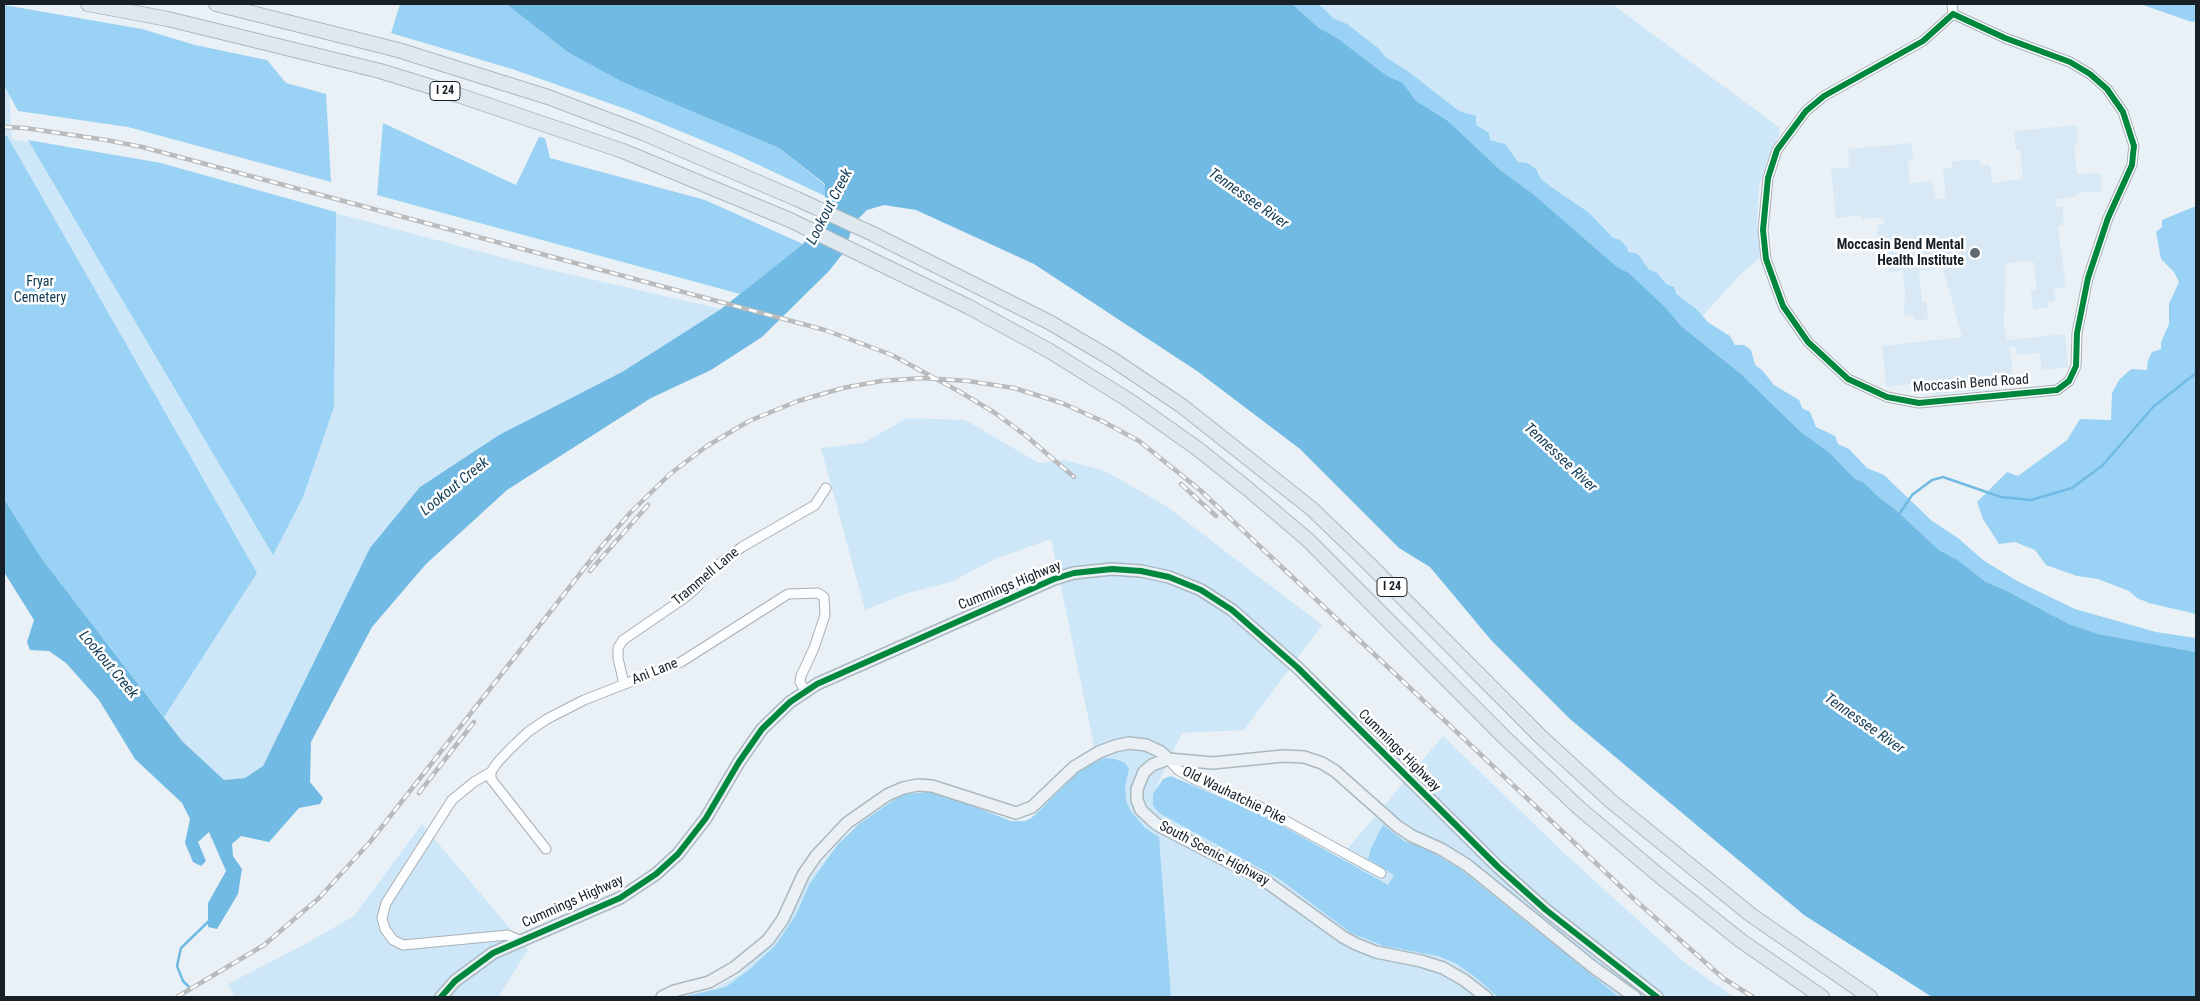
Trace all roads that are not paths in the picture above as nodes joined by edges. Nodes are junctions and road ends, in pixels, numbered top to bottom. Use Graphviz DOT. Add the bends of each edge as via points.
graph roads {
  1 [pos="88,4"];
  2 [pos="216,4"];
  3 [pos="1952,4"];
  4 [pos="1953,14"];
  5 [pos="826,488"];
  6 [pos="624,684"];
  7 [pos="806,692"];
  8 [pos="1168,758"];
  9 [pos="491,772"];
  10 [pos="546,849"];
  11 [pos="1381,873"];
  12 [pos="519,940"];
  13 [pos="441,997"];
  14 [pos="662,997"];
  15 [pos="1486,997"];
  16 [pos="1636,997"];
  17 [pos="1658,997"];
  18 [pos="1822,997"];
  19 [pos="1870,997"];
  1 -- 18 [label="highway, I 24" via="273,43 458,95 623,151 790,220 969,307 1048,350 1130,401 1248,489 1308,540 1578,807 1740,940"];
  2 -- 19 [label="highway, I 24" via="398,50 548,97 643,133 873,234 1049,322 1112,359 1182,406 1312,509 1542,738 1612,802 1751,915"];
  3 -- 4 [label="street"];
  4 -- 4 [label="street, Moccasin Bend Road" via="1923,41 1824,96 1806,111 1777,150 1768,178 1763,230 1766,259 1782,306 1808,342 1848,379 1887,397 1919,403 2057,390 2069,382 2076,366 2077,333 2088,278 2108,218 2132,165 2134,146 2123,112 2107,89 2090,74 2070,62"];
  5 -- 6 [label="street, Trammell Lane" via="815,505 742,547 714,568 683,599 623,640 618,648 618,658"];
  6 -- 7 [label="street, Ani Lane" via="681,662 788,594 818,594 824,597 826,615 801,676 800,682"];
  6 -- 9 [label="street, Ani Lane" via="547,718 510,749"];
  7 -- 12 [label="main road, Cummings Highway" via="790,702 762,729 706,818 678,854 656,874 620,898"];
  7 -- 17 [label="main road, Cummings Highway" via="872,658 1054,579 1112,569 1169,577 1201,590 1246,622 1310,680 1498,867 1553,916"];
  8 -- 11 [label="street, Old Wauhatchie Pike" via="1178,770 1194,779 1255,804"];
  8 -- 14 [label="main road, Old Wauhatchie Pike" via="1146,745 1129,743 1115,746 1074,767 1032,807 1016,813 932,786 918,785 887,795 848,823 816,856 803,875 783,919 768,940 735,967 709,982"];
  8 -- 15 [label="main road, South Scenic Highway" via="1152,765 1139,780 1137,800 1148,818 1264,880 1356,944 1443,968"];
  8 -- 16 [label="main road" via="1213,762 1283,756 1322,762 1398,826 1467,865 1593,967"];
  9 -- 10 [label="street" via="491,779"];
  9 -- 12 [label="street, Ani Lane" via="452,800 386,903 382,918 385,929 394,940 403,944 508,935"];
  12 -- 13 [label="main road, Cummings Highway" via="478,963"];
}
